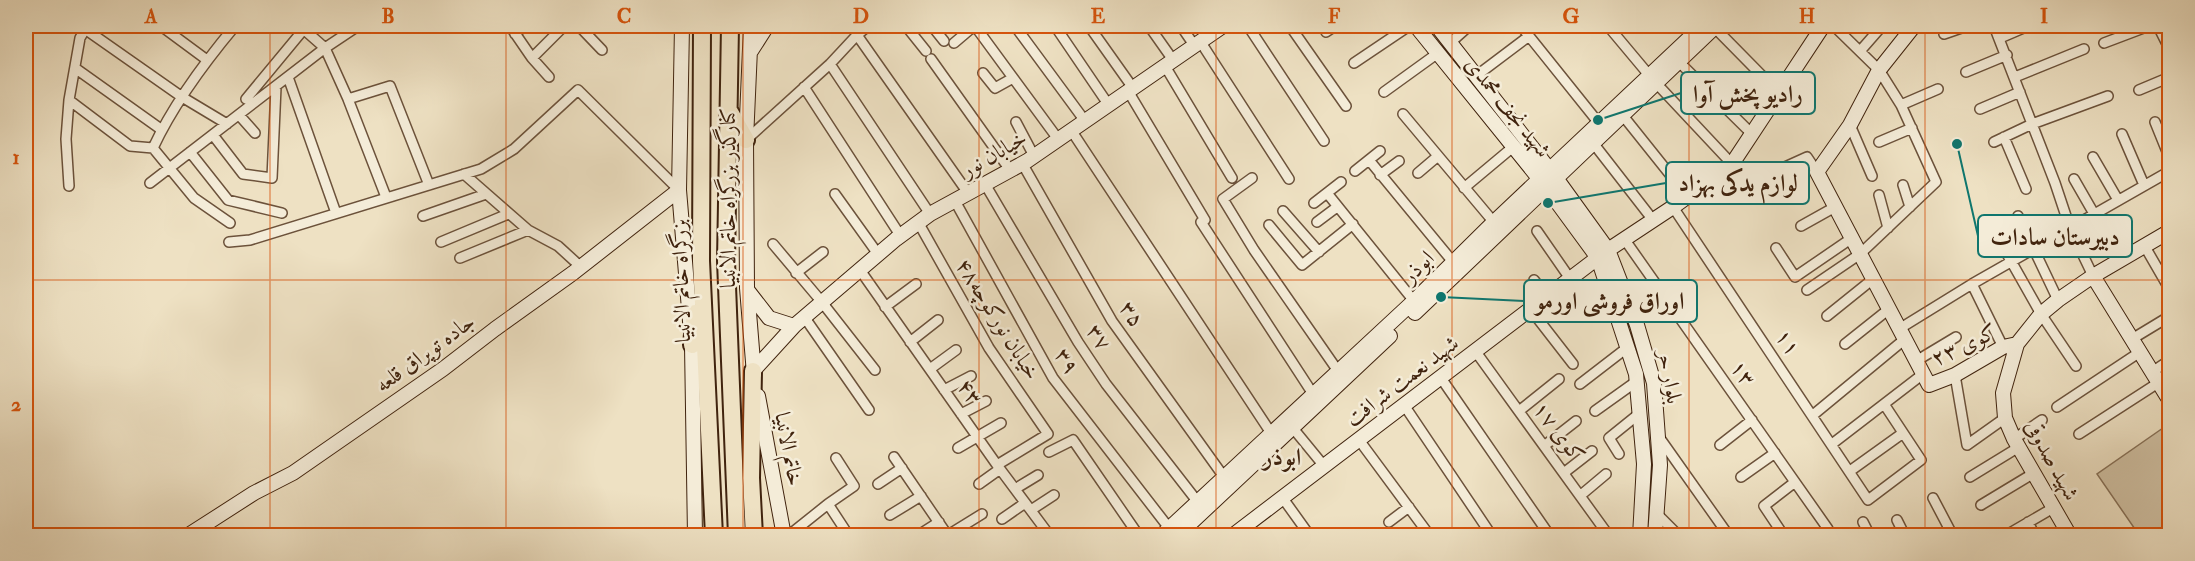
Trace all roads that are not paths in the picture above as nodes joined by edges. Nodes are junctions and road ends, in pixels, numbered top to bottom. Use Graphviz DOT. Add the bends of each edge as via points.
graph roads {
  1 [pos="161,26"];
  2 [pos="236,26"];
  3 [pos="358,26"];
  4 [pos="524,26"];
  5 [pos="564,26"];
  6 [pos="579,26"];
  7 [pos="682,26"];
  8 [pos="702,26"];
  9 [pos="730,26"];
  10 [pos="751,26"];
  11 [pos="767,26"];
  12 [pos="868,26"];
  13 [pos="906,26"];
  14 [pos="932,26"];
  15 [pos="975,26"];
  16 [pos="1015,26"];
  17 [pos="1055,26"];
  18 [pos="1089,26"];
  19 [pos="1149,26"];
  20 [pos="1181,26"];
  21 [pos="1221,26"];
  22 [pos="1248,26"];
  23 [pos="1290,26"];
  24 [pos="1335,26"];
  25 [pos="1409,26"];
  26 [pos="1416,26"];
  27 [pos="1437,26"];
  28 [pos="1469,26"];
  29 [pos="1521,26"];
  30 [pos="1608,26"];
  31 [pos="1710,26"];
  32 [pos="1834,26"];
  33 [pos="1882,26"];
  34 [pos="1914,26"];
  35 [pos="1967,26"];
  36 [pos="1994,26"];
  37 [pos="2028,26"];
  38 [pos="2149,26"];
  39 [pos="2158,26"];
  40 [pos="86,27"];
  41 [pos="302,27"];
  42 [pos="1817,28"];
  43 [pos="512,30"];
  44 [pos="1326,32"];
  45 [pos="1944,34"];
  46 [pos="857,35"];
  47 [pos="1529,36"];
  48 [pos="2000,38"];
  49 [pos="2104,42"];
  50 [pos="1197,43"];
  51 [pos="1450,43"];
  52 [pos="325,48"];
  53 [pos="2084,49"];
  54 [pos="602,50"];
  55 [pos="1861,50"];
  56 [pos="2169,50"];
  57 [pos="751,51"];
  58 [pos="1438,52"];
  59 [pos="2007,55"];
  60 [pos="532,58"];
  61 [pos="207,60"];
  62 [pos="1678,62"];
  63 [pos="1169,63"];
  64 [pos="1354,63"];
  65 [pos="830,64"];
  66 [pos="75,68"];
  67 [pos="1879,70"];
  68 [pos="1966,72"];
  69 [pos="982,73"];
  70 [pos="1476,76"];
  71 [pos="288,77"];
  72 [pos="549,77"];
  73 [pos="2015,77"];
  74 [pos="2169,77"];
  75 [pos="1013,78"];
  76 [pos="1653,79"];
  77 [pos="276,87"];
  78 [pos="804,87"];
  79 [pos="1130,89"];
  80 [pos="1938,89"];
  81 [pos="2139,90"];
  82 [pos="1384,92"];
  83 [pos="2020,92"];
  84 [pos="1779,93"];
  85 [pos="2108,96"];
  86 [pos="182,97"];
  87 [pos="246,99"];
  88 [pos="348,99"];
  89 [pos="69,100"];
  90 [pos="1108,104"];
  91 [pos="1901,105"];
  92 [pos="1346,106"];
  93 [pos="1980,109"];
  94 [pos="1618,110"];
  95 [pos="730,111"];
  96 [pos="1403,114"];
  97 [pos="239,115"];
  98 [pos="1085,121"];
  99 [pos="1016,122"];
  100 [pos="2155,122"];
  101 [pos="227,124"];
  102 [pos="2032,124"];
  103 [pos="1850,125"];
  104 [pos="1601,126"];
  105 [pos="1912,128"];
  106 [pos="162,130"];
  107 [pos="1071,130"];
  108 [pos="255,133"];
  109 [pos="2122,134"];
  110 [pos="213,135"];
  111 [pos="1753,135"];
  112 [pos="2004,137"];
  113 [pos="1589,138"];
  114 [pos="1058,139"];
  115 [pos="746,140"];
  116 [pos="1324,141"];
  117 [pos="1879,142"];
  118 [pos="1994,142"];
  119 [pos="1513,147"];
  120 [pos="153,148"];
  121 [pos="1380,152"];
  122 [pos="190,153"];
  123 [pos="1034,156"];
  124 [pos="1438,156"];
  125 [pos="2094,157"];
  126 [pos="2169,159"];
  127 [pos="1369,160"];
  128 [pos="1399,161"];
  129 [pos="1732,164"];
  130 [pos="1016,167"];
  131 [pos="170,168"];
  132 [pos="1355,171"];
  133 [pos="2169,171"];
  134 [pos="1817,172"];
  135 [pos="1418,173"];
  136 [pos="464,174"];
  137 [pos="1380,175"];
  138 [pos="1872,176"];
  139 [pos="1232,178"];
  140 [pos="1252,178"];
  141 [pos="1289,179"];
  142 [pos="1548,179"];
  143 [pos="2074,179"];
  144 [pos="1341,182"];
  145 [pos="150,183"];
  146 [pos="985,184"];
  147 [pos="429,185"];
  148 [pos="1903,185"];
  149 [pos="2144,185"];
  150 [pos="69,186"];
  151 [pos="1464,188"];
  152 [pos="2026,189"];
  153 [pos="679,190"];
  154 [pos="968,193"];
  155 [pos="1327,193"];
  156 [pos="486,194"];
  157 [pos="835,194"];
  158 [pos="1879,195"];
  159 [pos="386,197"];
  160 [pos="1688,197"];
  161 [pos="2118,200"];
  162 [pos="955,201"];
  163 [pos="1314,202"];
  164 [pos="1337,207"];
  165 [pos="1673,207"];
  166 [pos="1835,207"];
  167 [pos="1910,207"];
  168 [pos="1283,211"];
  169 [pos="282,213"];
  170 [pos="336,213"];
  171 [pos="508,214"];
  172 [pos="930,214"];
  173 [pos="2093,214"];
  174 [pos="423,216"];
  175 [pos="2018,216"];
  176 [pos="1653,220"];
  177 [pos="918,222"];
  178 [pos="1317,222"];
  179 [pos="230,223"];
  180 [pos="1353,224"];
  181 [pos="1269,225"];
  182 [pos="1497,226"];
  183 [pos="1801,226"];
  184 [pos="1888,228"];
  185 [pos="2070,228"];
  186 [pos="528,230"];
  187 [pos="1537,231"];
  188 [pos="2169,231"];
  189 [pos="900,235"];
  190 [pos="1852,238"];
  191 [pos="1998,238"];
  192 [pos="1625,240"];
  193 [pos="229,242"];
  194 [pos="441,242"];
  195 [pos="773,244"];
  196 [pos="2144,245"];
  197 [pos="1776,248"];
  198 [pos="2034,248"];
  199 [pos="823,252"];
  200 [pos="1319,252"];
  201 [pos="878,254"];
  202 [pos="1603,254"];
  203 [pos="1860,254"];
  204 [pos="460,258"];
  205 [pos="2120,259"];
  206 [pos="701,261"];
  207 [pos="2011,261"];
  208 [pos="1453,262"];
  209 [pos="581,267"];
  210 [pos="860,270"];
  211 [pos="796,273"];
  212 [pos="2093,276"];
  213 [pos="1873,279"];
  214 [pos="1534,280"];
  215 [pos="1571,280"];
  216 [pos="916,284"];
  217 [pos="1972,284"];
  218 [pos="1807,290"];
  219 [pos="2169,290"];
  220 [pos="748,291"];
  221 [pos="1422,297"];
  222 [pos="1548,298"];
  223 [pos="2058,300"];
  224 [pos="821,301"];
  225 [pos="885,307"];
  226 [pos="1889,309"];
  227 [pos="1531,310"];
  228 [pos="2041,315"];
  229 [pos="1827,316"];
  230 [pos="2169,316"];
  231 [pos="938,320"];
  232 [pos="799,322"];
  233 [pos="1902,334"];
  234 [pos="1956,337"];
  235 [pos="2132,339"];
  236 [pos="910,342"];
  237 [pos="1845,344"];
  238 [pos="692,345"];
  239 [pos="2010,346"];
  240 [pos="1628,348"];
  241 [pos="956,350"];
  242 [pos="1476,352"];
  243 [pos="2140,352"];
  244 [pos="2169,360"];
  245 [pos="1916,361"];
  246 [pos="1573,364"];
  247 [pos="2076,366"];
  248 [pos="930,369"];
  249 [pos="875,370"];
  250 [pos="753,371"];
  251 [pos="1338,371"];
  252 [pos="1955,375"];
  253 [pos="971,376"];
  254 [pos="2155,377"];
  255 [pos="1441,378"];
  256 [pos="1559,379"];
  257 [pos="1926,380"];
  258 [pos="1637,381"];
  259 [pos="1580,384"];
  260 [pos="944,390"];
  261 [pos="1313,394"];
  262 [pos="986,400"];
  263 [pos="2169,401"];
  264 [pos="1884,404"];
  265 [pos="1404,405"];
  266 [pos="2057,408"];
  267 [pos="869,410"];
  268 [pos="1519,411"];
  269 [pos="1595,411"];
  270 [pos="1640,413"];
  271 [pos="962,414"];
  272 [pos="1813,415"];
  273 [pos="2005,418"];
  274 [pos="1752,420"];
  275 [pos="2042,420"];
  276 [pos="1576,421"];
  277 [pos="1001,423"];
  278 [pos="1292,427"];
  279 [pos="1270,433"];
  280 [pos="1903,433"];
  281 [pos="2079,434"];
  282 [pos="1658,435"];
  283 [pos="977,437"];
  284 [pos="1359,440"];
  285 [pos="2017,443"];
  286 [pos="1832,444"];
  287 [pos="1720,445"];
  288 [pos="1544,446"];
  289 [pos="958,448"];
  290 [pos="1592,451"];
  291 [pos="1048,452"];
  292 [pos="1775,453"];
  293 [pos="1619,454"];
  294 [pos="894,457"];
  295 [pos="836,458"];
  296 [pos="1644,464"];
  297 [pos="1660,465"];
  298 [pos="1324,466"];
  299 [pos="998,467"];
  300 [pos="902,468"];
  301 [pos="1850,471"];
  302 [pos="1565,472"];
  303 [pos="2034,473"];
  304 [pos="1606,474"];
  305 [pos="1038,475"];
  306 [pos="1224,477"];
  307 [pos="1741,477"];
  308 [pos="1970,477"];
  309 [pos="751,478"];
  310 [pos="1795,482"];
  311 [pos="878,484"];
  312 [pos="980,484"];
  313 [pos="1015,489"];
  314 [pos="1054,495"];
  315 [pos="1581,495"];
  316 [pos="921,496"];
  317 [pos="1282,497"];
  318 [pos="1933,498"];
  319 [pos="1197,501"];
  320 [pos="828,504"];
  321 [pos="1981,505"];
  322 [pos="1028,507"];
  323 [pos="1408,507"];
  324 [pos="2053,508"];
  325 [pos="982,513"];
  326 [pos="1656,513"];
  327 [pos="890,515"];
  328 [pos="1002,519"];
  329 [pos="1897,520"];
  330 [pos="939,522"];
  331 [pos="1389,522"];
  332 [pos="1863,522"];
  333 [pos="2028,522"];
  334 [pos="1828,529"];
  335 [pos="1169,533"];
  336 [pos="948,535"];
  337 [pos="187,536"];
  338 [pos="695,536"];
  339 [pos="714,536"];
  340 [pos="737,536"];
  341 [pos="754,536"];
  342 [pos="764,536"];
  343 [pos="786,536"];
  344 [pos="849,536"];
  345 [pos="917,536"];
  346 [pos="1050,536"];
  347 [pos="1139,536"];
  348 [pos="1232,536"];
  349 [pos="1310,536"];
  350 [pos="1430,536"];
  351 [pos="1492,536"];
  352 [pos="1550,536"];
  353 [pos="1609,536"];
  354 [pos="1640,536"];
  355 [pos="1655,536"];
  356 [pos="1679,536"];
  357 [pos="1729,536"];
  358 [pos="1784,536"];
  359 [pos="1870,536"];
  360 [pos="1905,536"];
  361 [pos="1953,536"];
  362 [pos="2005,536"];
  363 [pos="2035,536"];
  364 [pos="2070,536"];
  1 -- 61 [label="street"];
  2 -- 61 [label="street"];
  3 -- 52 [label="street"];
  4 -- 43 [label="street"];
  5 -- 60 [label="street"];
  6 -- 54 [label="street"];
  7 -- 153 [label="main road, کنارگذر بزرگراه خاتم الانبیا"];
  8 -- 206 [label="highway, بزرگراه خاتم الانبیا"];
  9 -- 95 [label="highway, بزرگراه خاتم الانبیا"];
  10 -- 57 [label="main road, کنارگذر بزرگراه خاتم الانبیا"];
  11 -- 57 [label="main road"];
  12 -- 46 [label="street"];
  13 -- 130 [label="street"];
  14 -- 15 [label="street" via="949,42"];
  15 -- 75 [label="street"];
  16 -- 98 [label="street"];
  17 -- 90 [label="street"];
  18 -- 79 [label="street"];
  19 -- 63 [label="street"];
  20 -- 50 [label="street"];
  21 -- 50 [label="main road, خیابان نور"];
  22 -- 116 [label="street"];
  23 -- 92 [label="street"];
  24 -- 44 [label="street"];
  25 -- 64 [label="street"];
  26 -- 58 [label="main road, شهید نجف محمدی"];
  27 -- 51 [label="main road, شهید نجف محمدی"];
  28 -- 51 [label="street"];
  29 -- 47 [label="street"];
  30 -- 76 [label="street"];
  31 -- 62 [label="main road, ابوذر"];
  31 -- 76 [label="main road, ابوذر"];
  31 -- 84 [label="street"];
  32 -- 55 [label="street"];
  33 -- 55 [label="street"];
  34 -- 67 [label="main road"];
  35 -- 45 [label="street"];
  36 -- 48 [label="street"];
  37 -- 48 [label="street"];
  38 -- 49 [label="street"];
  39 -- 56 [label="street"];
  40 -- 66 [label="street"];
  40 -- 86 [label="street"];
  41 -- 52 [label="street"];
  41 -- 87 [label="street"];
  42 -- 84 [label="main road, شهید نعمت شرافت"];
  43 -- 60 [label="street"];
  46 -- 65 [label="street"];
  46 -- 154 [label="street"];
  47 -- 70 [label="street"];
  47 -- 104 [label="street"];
  48 -- 59 [label="street"];
  50 -- 63 [label="main road, خیابان نور"];
  50 -- 141 [label="street"];
  51 -- 58 [label="main road"];
  51 -- 70 [label="main road, شهید نجف محمدی"];
  52 -- 71 [label="street"];
  52 -- 88 [label="street"];
  53 -- 73 [label="street"];
  55 -- 67 [label="street"];
  57 -- 115 [label="main road, کنارگذر بزرگراه خاتم الانبیا"];
  58 -- 82 [label="street"];
  58 -- 119 [label="main road, شهید نجف محمدی"];
  59 -- 68 [label="street"];
  59 -- 73 [label="street"];
  60 -- 72 [label="street"];
  61 -- 86 [label="street"];
  62 -- 76 [label="main road, ابوذر"];
  62 -- 111 [label="street"];
  63 -- 79 [label="main road, خیابان نور"];
  63 -- 139 [label="street"];
  65 -- 78 [label="street"];
  65 -- 172 [label="street"];
  66 -- 89 [label="street"];
  66 -- 106 [label="street"];
  67 -- 91 [label="street"];
  67 -- 103 [label="main road"];
  69 -- 75 [label="street" via="995,88"];
  70 -- 142 [label="main road, شهید نجف محمدی"];
  71 -- 77 [label="street"];
  71 -- 170 [label="street"];
  73 -- 83 [label="street"];
  74 -- 81 [label="street"];
  75 -- 114 [label="street"];
  76 -- 94 [label="main road, ابوذر"];
  76 -- 129 [label="street"];
  77 -- 97 [label="street"];
  77 -- 110 [label="street" via="272,178 243,174"];
  78 -- 115 [label="street"];
  78 -- 189 [label="street"];
  79 -- 90 [label="main road, خیابان نور"];
  79 -- 261 [label="street" via="1205,220 1201,222"];
  80 -- 91 [label="street"];
  83 -- 93 [label="street"];
  83 -- 102 [label="street"];
  84 -- 111 [label="main road, شهید نعمت شرافت"];
  85 -- 102 [label="street"];
  86 -- 101 [label="street"];
  86 -- 106 [label="street"];
  88 -- 147 [label="street" via="390,86"];
  88 -- 159 [label="street"];
  89 -- 120 [label="street" via="130,146"];
  89 -- 150 [label="street"];
  90 -- 98 [label="main road, خیابان نور"];
  91 -- 105 [label="street"];
  94 -- 104 [label="main road, ابوذر"];
  94 -- 160 [label="street"];
  95 -- 115 [label="highway"];
  95 -- 340 [label="highway, بزرگراه خاتم الانبیا" via="726,261"];
  96 -- 124 [label="street"];
  97 -- 101 [label="street"];
  97 -- 108 [label="street"];
  98 -- 107 [label="main road, خیابان نور"];
  99 -- 123 [label="street"];
  100 -- 126 [label="street"];
  101 -- 110 [label="street"];
  102 -- 112 [label="street"];
  102 -- 185 [label="street"];
  103 -- 134 [label="main road"];
  103 -- 138 [label="street"];
  104 -- 113 [label="main road, ابوذر"];
  105 -- 117 [label="street"];
  105 -- 167 [label="street" via="1936,183"];
  106 -- 120 [label="street"];
  107 -- 114 [label="main road, خیابان نور"];
  107 -- 279 [label="street"];
  109 -- 149 [label="street"];
  110 -- 122 [label="street"];
  111 -- 129 [label="main road, شهید نعمت شرافت"];
  112 -- 118 [label="street"];
  112 -- 152 [label="street"];
  113 -- 142 [label="main road, ابوذر"];
  113 -- 176 [label="street"];
  114 -- 123 [label="main road, خیابان نور"];
  115 -- 220 [label="main road, کنارگذر بزرگراه خاتم الانبیا"];
  119 -- 142 [label="main road, شهید نجف محمدی"];
  119 -- 151 [label="street"];
  120 -- 131 [label="street"];
  121 -- 127 [label="street"];
  122 -- 131 [label="street"];
  122 -- 169 [label="street" via="228,200"];
  123 -- 130 [label="main road, خیابان نور"];
  124 -- 135 [label="street"];
  124 -- 151 [label="street"];
  125 -- 161 [label="street"];
  127 -- 132 [label="street"];
  127 -- 137 [label="street"];
  128 -- 137 [label="street"];
  129 -- 134 [label="street" via="1745,185 1808,157"];
  129 -- 160 [label="main road, شهید نعمت شرافت"];
  130 -- 146 [label="main road, خیابان نور"];
  130 -- 306 [label="street, ۳۵" via="1112,321"];
  131 -- 145 [label="street"];
  131 -- 179 [label="street" via="194,198"];
  133 -- 149 [label="street"];
  134 -- 166 [label="main road"];
  136 -- 147 [label="street"];
  136 -- 153 [label="street" via="481,169 514,149 578,90"];
  136 -- 156 [label="street"];
  137 -- 208 [label="street"];
  140 -- 251 [label="street" via="1222,199"];
  142 -- 182 [label="main road, ابوذر"];
  142 -- 202 [label="main road, بلوار حر"];
  143 -- 173 [label="street"];
  144 -- 155 [label="street"];
  146 -- 154 [label="main road, خیابان نور"];
  146 -- 319 [label="street, ۳۷" via="1106,384"];
  147 -- 159 [label="street"];
  148 -- 167 [label="street"];
  149 -- 161 [label="street"];
  151 -- 182 [label="street"];
  153 -- 209 [label="main road, جاده توپراق قلعه"];
  153 -- 238 [label="main road, کنارگذر بزرگراه خاتم الانبیا"];
  154 -- 162 [label="main road, خیابان نور"];
  155 -- 163 [label="street"];
  155 -- 164 [label="street"];
  156 -- 171 [label="street"];
  156 -- 174 [label="street"];
  157 -- 201 [label="street"];
  158 -- 184 [label="street"];
  159 -- 170 [label="street"];
  160 -- 165 [label="main road, شهید نعمت شرافت"];
  161 -- 173 [label="street"];
  162 -- 172 [label="main road, خیابان نور"];
  162 -- 335 [label="street, ۳۹" via="1053,378"];
  164 -- 178 [label="street"];
  164 -- 180 [label="street"];
  165 -- 176 [label="main road, شهید نعمت شرافت"];
  165 -- 272 [label="street, ۱۱"];
  166 -- 183 [label="street"];
  166 -- 190 [label="main road"];
  167 -- 184 [label="street"];
  168 -- 200 [label="street"];
  170 -- 193 [label="street" via="250,240"];
  171 -- 186 [label="street"];
  171 -- 194 [label="street"];
  172 -- 177 [label="main road, خیابان نور"];
  173 -- 185 [label="street"];
  173 -- 205 [label="street"];
  175 -- 198 [label="street"];
  176 -- 192 [label="main road, شهید نعمت شرافت"];
  177 -- 189 [label="main road, خیابان نور"];
  177 -- 299 [label="street, خیابان نورکوچه۴۸" via="989,348 1048,434"];
  180 -- 200 [label="street"];
  180 -- 221 [label="street"];
  181 -- 200 [label="street" via="1302,265"];
  182 -- 208 [label="main road, ابوذر"];
  182 -- 221 [label="main road, ابوذر"];
  184 -- 203 [label="street"];
  185 -- 198 [label="street"];
  185 -- 212 [label="street"];
  186 -- 204 [label="street"];
  186 -- 209 [label="street" via="558,246"];
  187 -- 215 [label="street"];
  188 -- 196 [label="main road, شهید صدوقی"];
  189 -- 201 [label="main road, خیابان نور"];
  190 -- 197 [label="street" via="1795,277"];
  190 -- 203 [label="main road"];
  191 -- 207 [label="street"];
  192 -- 202 [label="main road, شهید نعمت شرافت"];
  192 -- 274 [label="street, ۱۳"];
  195 -- 211 [label="street"];
  196 -- 205 [label="main road, شهید صدوقی"];
  196 -- 219 [label="street"];
  198 -- 207 [label="street"];
  198 -- 223 [label="street"];
  199 -- 211 [label="street"];
  201 -- 210 [label="main road, خیابان نور"];
  202 -- 215 [label="main road, شهید نعمت شرافت"];
  202 -- 240 [label="main road, بلوار حر"];
  202 -- 282 [label="main road, بلوار حر" via="1637,325 1654,383"];
  203 -- 213 [label="main road"];
  203 -- 218 [label="street"];
  205 -- 212 [label="main road, شهید صدوقی"];
  206 -- 238 [label="highway"];
  206 -- 339 [label="highway, بزرگراه خاتم الانبیا"];
  207 -- 217 [label="street"];
  207 -- 228 [label="street"];
  208 -- 221 [label="main road, ابوذر"];
  209 -- 337 [label="main road, جاده توپراق قلعه" via="293,473"];
  210 -- 224 [label="main road, خیابان نور"];
  210 -- 225 [label="street, ۴۳"];
  211 -- 224 [label="street"];
  212 -- 223 [label="main road, شهید صدوقی"];
  212 -- 235 [label="main road"];
  213 -- 226 [label="main road"];
  213 -- 229 [label="street"];
  214 -- 222 [label="street"];
  215 -- 222 [label="main road, شهید نعمت شرافت"];
  216 -- 225 [label="street"];
  217 -- 233 [label="street"];
  217 -- 239 [label="street"];
  220 -- 232 [label="main road" via="769,318"];
  220 -- 250 [label="main road, کنارگذر بزرگراه خاتم الانبیا"];
  221 -- 251 [label="main road, ابوذر"];
  221 -- 278 [label="main road, ابوذر"];
  222 -- 227 [label="main road, شهید نعمت شرافت"];
  223 -- 228 [label="main road, شهید صدوقی"];
  224 -- 232 [label="main road, خیابان نور"];
  224 -- 249 [label="street"];
  225 -- 236 [label="street, ۴۳"];
  226 -- 233 [label="main road"];
  226 -- 237 [label="street"];
  227 -- 242 [label="main road, شهید نعمت شرافت"];
  227 -- 246 [label="street"];
  228 -- 239 [label="main road, شهید صدوقی"];
  228 -- 247 [label="street"];
  230 -- 235 [label="street"];
  231 -- 236 [label="street"];
  232 -- 250 [label="main road, خیابان نور"];
  232 -- 267 [label="street"];
  233 -- 245 [label="main road"];
  233 -- 272 [label="street"];
  234 -- 245 [label="street"];
  235 -- 243 [label="main road"];
  236 -- 248 [label="street, ۴۳"];
  238 -- 338 [label="main road, کنارگذر بزرگراه خاتم الانبیا"];
  239 -- 252 [label="main road, کوی ۲۳"];
  239 -- 273 [label="main road, شهید صدوقی" via="2003,393"];
  240 -- 258 [label="main road, بلوار حر"];
  240 -- 259 [label="street"];
  241 -- 248 [label="street"];
  242 -- 255 [label="main road, شهید نعمت شرافت"];
  242 -- 268 [label="street, کوی ۱۷"];
  243 -- 254 [label="main road"];
  243 -- 266 [label="street"];
  244 -- 254 [label="street"];
  245 -- 257 [label="main road"];
  248 -- 260 [label="street, ۴۳"];
  250 -- 309 [label="highway"];
  250 -- 343 [label="main road, خاتم الانبیا"];
  251 -- 261 [label="main road, ابوذر"];
  252 -- 257 [label="main road, کوی ۲۳"];
  252 -- 273 [label="street" via="1967,445"];
  253 -- 260 [label="street"];
  254 -- 263 [label="main road"];
  254 -- 281 [label="street"];
  255 -- 265 [label="main road, شهید نعمت شرافت"];
  255 -- 352 [label="street"];
  256 -- 268 [label="street"];
  257 -- 264 [label="street"];
  258 -- 269 [label="street"];
  258 -- 270 [label="main road, بلوار حر"];
  260 -- 271 [label="street, ۴۳"];
  261 -- 279 [label="main road, ابوذر"];
  262 -- 271 [label="street"];
  264 -- 280 [label="street"];
  264 -- 286 [label="street"];
  265 -- 284 [label="main road, شهید نعمت شرافت"];
  265 -- 351 [label="street"];
  268 -- 288 [label="street, کوی ۱۷"];
  270 -- 293 [label="street" via="1609,438"];
  270 -- 296 [label="main road, بلوار حر"];
  271 -- 283 [label="street, ۴۳"];
  272 -- 286 [label="street, ۱۱"];
  273 -- 285 [label="main road, شهید صدوقی"];
  274 -- 287 [label="street"];
  274 -- 292 [label="street, ۱۳"];
  275 -- 285 [label="street"];
  276 -- 288 [label="street"];
  277 -- 283 [label="street"];
  278 -- 298 [label="street"];
  278 -- 335 [label="main road, ابوذر"];
  279 -- 306 [label="main road, ابوذر"];
  280 -- 301 [label="street"];
  280 -- 301 [label="street, ۱۱" via="1921,460 1868,500"];
  282 -- 297 [label="main road, بلوار حر"];
  282 -- 357 [label="street"];
  283 -- 289 [label="street"];
  283 -- 299 [label="street, ۴۳"];
  284 -- 298 [label="main road, شهید نعمت شرافت"];
  284 -- 323 [label="street"];
  285 -- 303 [label="main road, شهید صدوقی"];
  285 -- 308 [label="street"];
  286 -- 301 [label="street, ۱۱"];
  288 -- 302 [label="street, کوی ۱۷"];
  290 -- 302 [label="street"];
  291 -- 347 [label="street" via="1073,440"];
  292 -- 307 [label="street"];
  292 -- 310 [label="street, ۱۳"];
  294 -- 300 [label="street"];
  295 -- 320 [label="street" via="854,486"];
  296 -- 297 [label="main road"];
  296 -- 354 [label="main road, بلوار حر"];
  297 -- 326 [label="main road, بلوار حر"];
  298 -- 317 [label="main road, شهید نعمت شرافت"];
  299 -- 312 [label="street"];
  299 -- 313 [label="street, ۴۳"];
  300 -- 311 [label="street"];
  300 -- 316 [label="street"];
  302 -- 315 [label="street, کوی ۱۷"];
  303 -- 321 [label="street"];
  303 -- 324 [label="main road, شهید صدوقی"];
  304 -- 315 [label="street"];
  305 -- 313 [label="street"];
  306 -- 319 [label="main road, ابوذر"];
  309 -- 341 [label="highway"];
  309 -- 342 [label="highway"];
  310 -- 334 [label="street, ۱۳"];
  310 -- 358 [label="street" via="1764,506"];
  313 -- 322 [label="street, ۴۳"];
  314 -- 322 [label="street"];
  315 -- 353 [label="street, کوی ۱۷"];
  316 -- 327 [label="street"];
  316 -- 330 [label="street"];
  317 -- 348 [label="main road, شهید نعمت شرافت"];
  317 -- 349 [label="street"];
  318 -- 361 [label="street"];
  319 -- 335 [label="main road, ابوذر"];
  320 -- 343 [label="street"];
  320 -- 344 [label="street"];
  322 -- 328 [label="street"];
  322 -- 346 [label="street, ۴۳"];
  323 -- 331 [label="street"];
  323 -- 350 [label="street"];
  324 -- 333 [label="street"];
  324 -- 364 [label="main road, شهید صدوقی"];
  325 -- 336 [label="street"];
  326 -- 355 [label="main road, بلوار حر"];
  326 -- 356 [label="street"];
  329 -- 360 [label="street"];
  330 -- 336 [label="street"];
  330 -- 345 [label="street"];
  332 -- 359 [label="street"];
  333 -- 362 [label="street"];
  333 -- 363 [label="street"];
}
